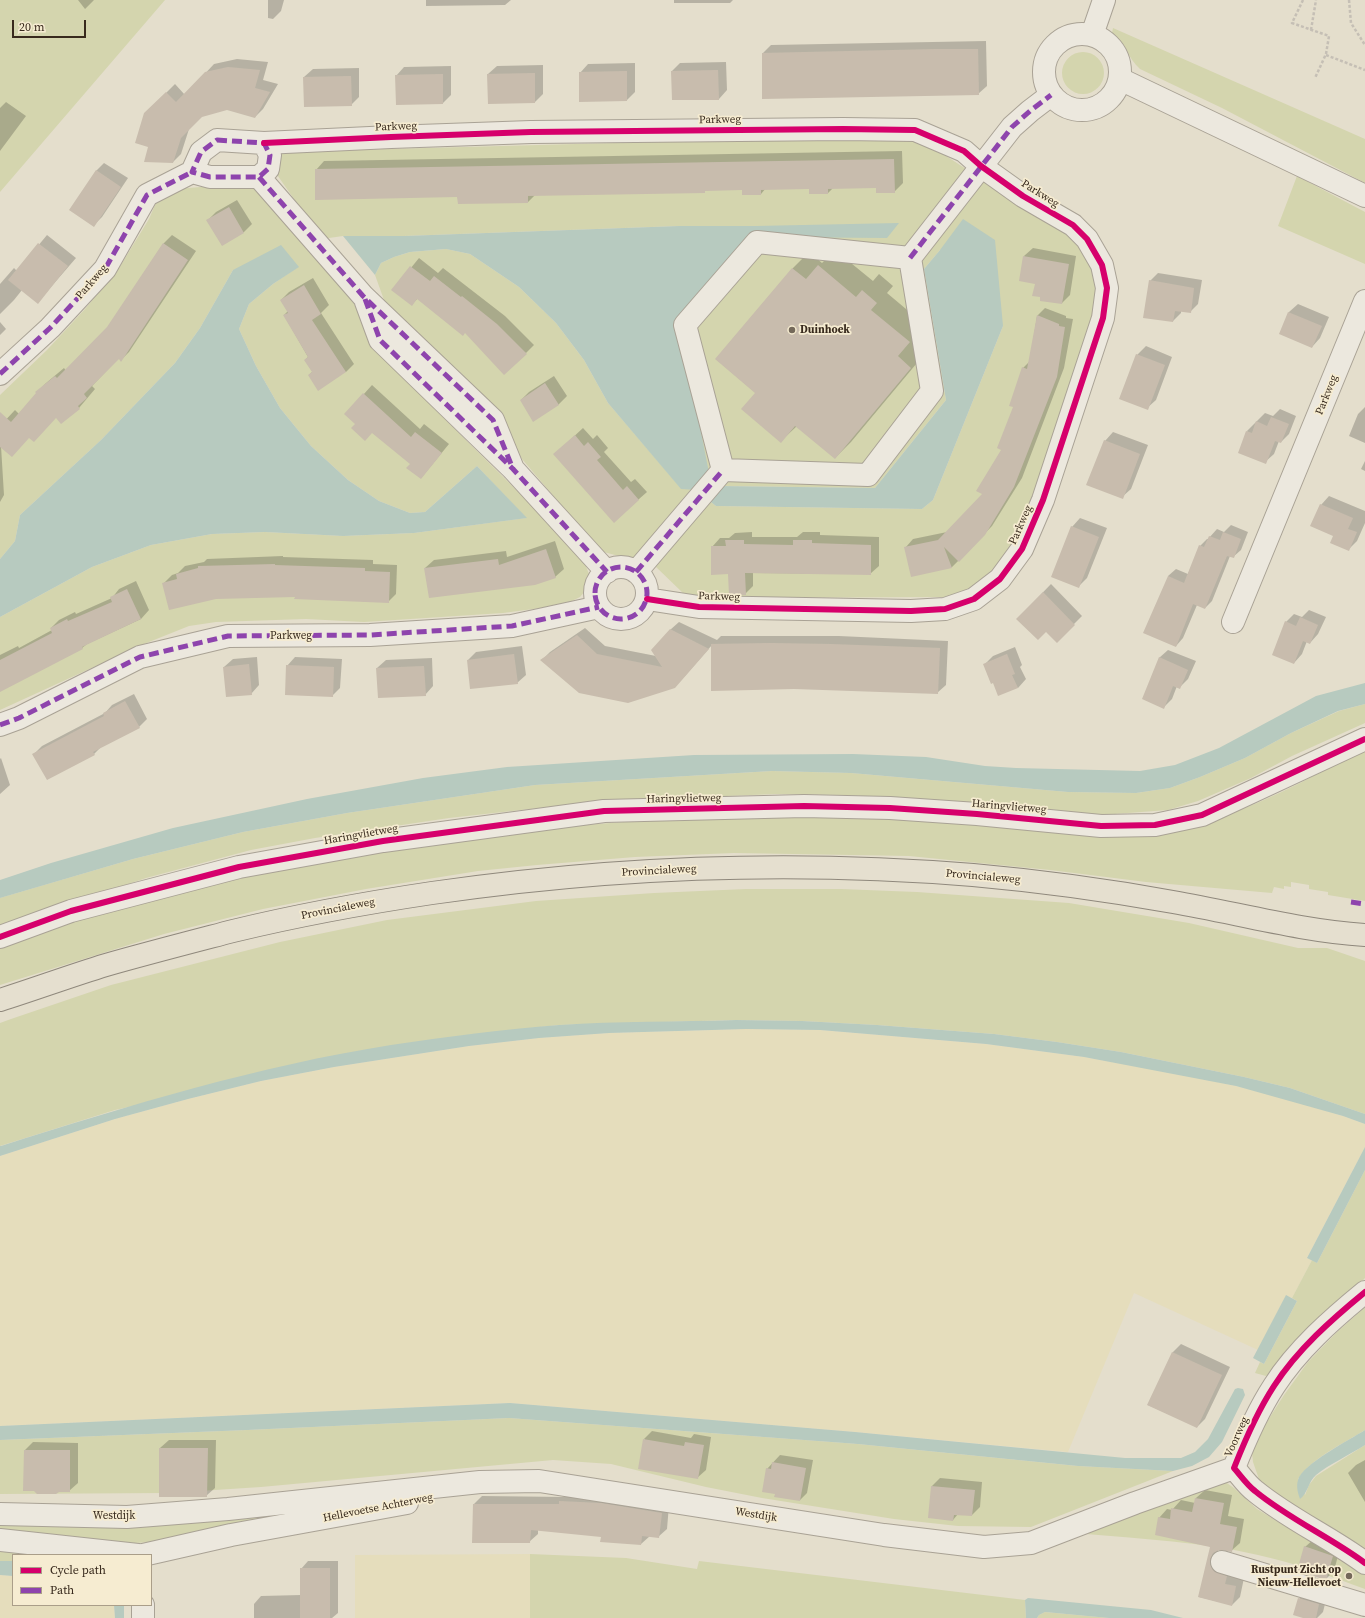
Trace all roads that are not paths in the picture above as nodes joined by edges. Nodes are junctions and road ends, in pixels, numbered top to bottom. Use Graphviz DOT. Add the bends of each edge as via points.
graph roads {
  1 [pos="1104,0"];
  2 [pos="1092,35"];
  3 [pos="1120,79"];
  4 [pos="1051,95"];
  5 [pos="264,143"];
  6 [pos="981,166"];
  7 [pos="192,172"];
  8 [pos="259,177"];
  9 [pos="1365,196"];
  10 [pos="910,258"];
  11 [pos="1365,301"];
  12 [pos="0,374"];
  13 [pos="723,470"];
  14 [pos="607,572"];
  15 [pos="636,572"];
  16 [pos="647,599"];
  17 [pos="599,607"];
  18 [pos="1233,622"];
  19 [pos="0,725"];
  20 [pos="1365,739"];
  21 [pos="1329,933"];
  22 [pos="1365,936"];
  23 [pos="0,937"];
  24 [pos="1365,949"];
  25 [pos="0,1000"];
  26 [pos="1365,1292"];
  27 [pos="1234,1468"];
  28 [pos="480,1482"];
  29 [pos="228,1509"];
  30 [pos="0,1514"];
  31 [pos="0,1540"];
  32 [pos="1031,1543"];
  33 [pos="129,1554"];
  34 [pos="147,1554"];
  35 [pos="1222,1562"];
  36 [pos="1365,1563"];
  37 [pos="1365,1605"];
  38 [pos="143,1606"];
  39 [pos="143,1618"];
  1 -- 2 [label="street"];
  2 -- 3 [label="street" via="1107,44 1117,56"];
  2 -- 4 [label="street" via="1069,36 1050,50 1044,72"];
  3 -- 4 [label="street" via="1116,91 1108,101 1097,108 1071,110"];
  3 -- 9 [label="street"];
  4 -- 6 [label="street" via="1012,127"];
  5 -- 6 [label="street, Parkweg" via="531,132 915,130 964,151"];
  5 -- 7 [label="street, Parkweg" via="217,140 201,152"];
  5 -- 8 [label="street" via="270,155 268,169"];
  6 -- 10 [label="street"];
  6 -- 16 [label="street, Parkweg" via="1023,196 1073,225 1087,239 1102,265 1107,288 1104,318 1043,500 1022,549 1000,579 974,599 944,609 912,612 699,607"];
  7 -- 8 [label="street" via="210,177"];
  7 -- 12 [label="street, Parkweg" via="147,195 105,269 50,328"];
  8 -- 14 [label="street" via="363,296 380,340 513,468"];
  10 -- 13 [label="street" via="932,391 868,475"];
  10 -- 13 [label="street" via="756,242 685,325"];
  11 -- 18 [label="street, Parkweg"];
  13 -- 15 [label="street"];
  14 -- 15 [label="street" via="621,567"];
  14 -- 17 [label="street" via="597,584 596,600"];
  15 -- 16 [label="street" via="646,584"];
  16 -- 17 [label="street" via="640,612 626,619 611,618"];
  17 -- 19 [label="street, Parkweg" via="512,626 370,635 228,636 140,657 19,718"];
  20 -- 23 [label="street, Haringvlietweg" via="1202,816 1155,825 1100,826 890,808 804,806 604,811 383,841 239,867 71,911"];
  21 -- 22 [label="main road, Provincialeweg"];
  21 -- 24 [label="main road, Provincialeweg"];
  21 -- 25 [label="main road, Provincialeweg" via="1169,901 975,875 881,869 785,867 656,870 562,877 470,888 378,901 307,915 236,930 105,965"];
  26 -- 27 [label="street, Voorweg" via="1340,1312 1274,1386 1246,1436"];
  27 -- 32 [label="street, Voorweg"];
  27 -- 36 [label="street, Voorweg" via="1254,1490 1284,1512"];
  28 -- 29 [label="street, Hellevoetse Achterweg"];
  28 -- 32 [label="street, Westdijk" via="539,1481 884,1535 984,1548"];
  28 -- 34 [label="street, Hellevoetse Achterweg" via="420,1501 231,1535"];
  29 -- 30 [label="street, Westdijk" via="127,1517"];
  31 -- 33 [label="street"];
  35 -- 37 [label="street"];
  38 -- 39 [label="street"];
}
